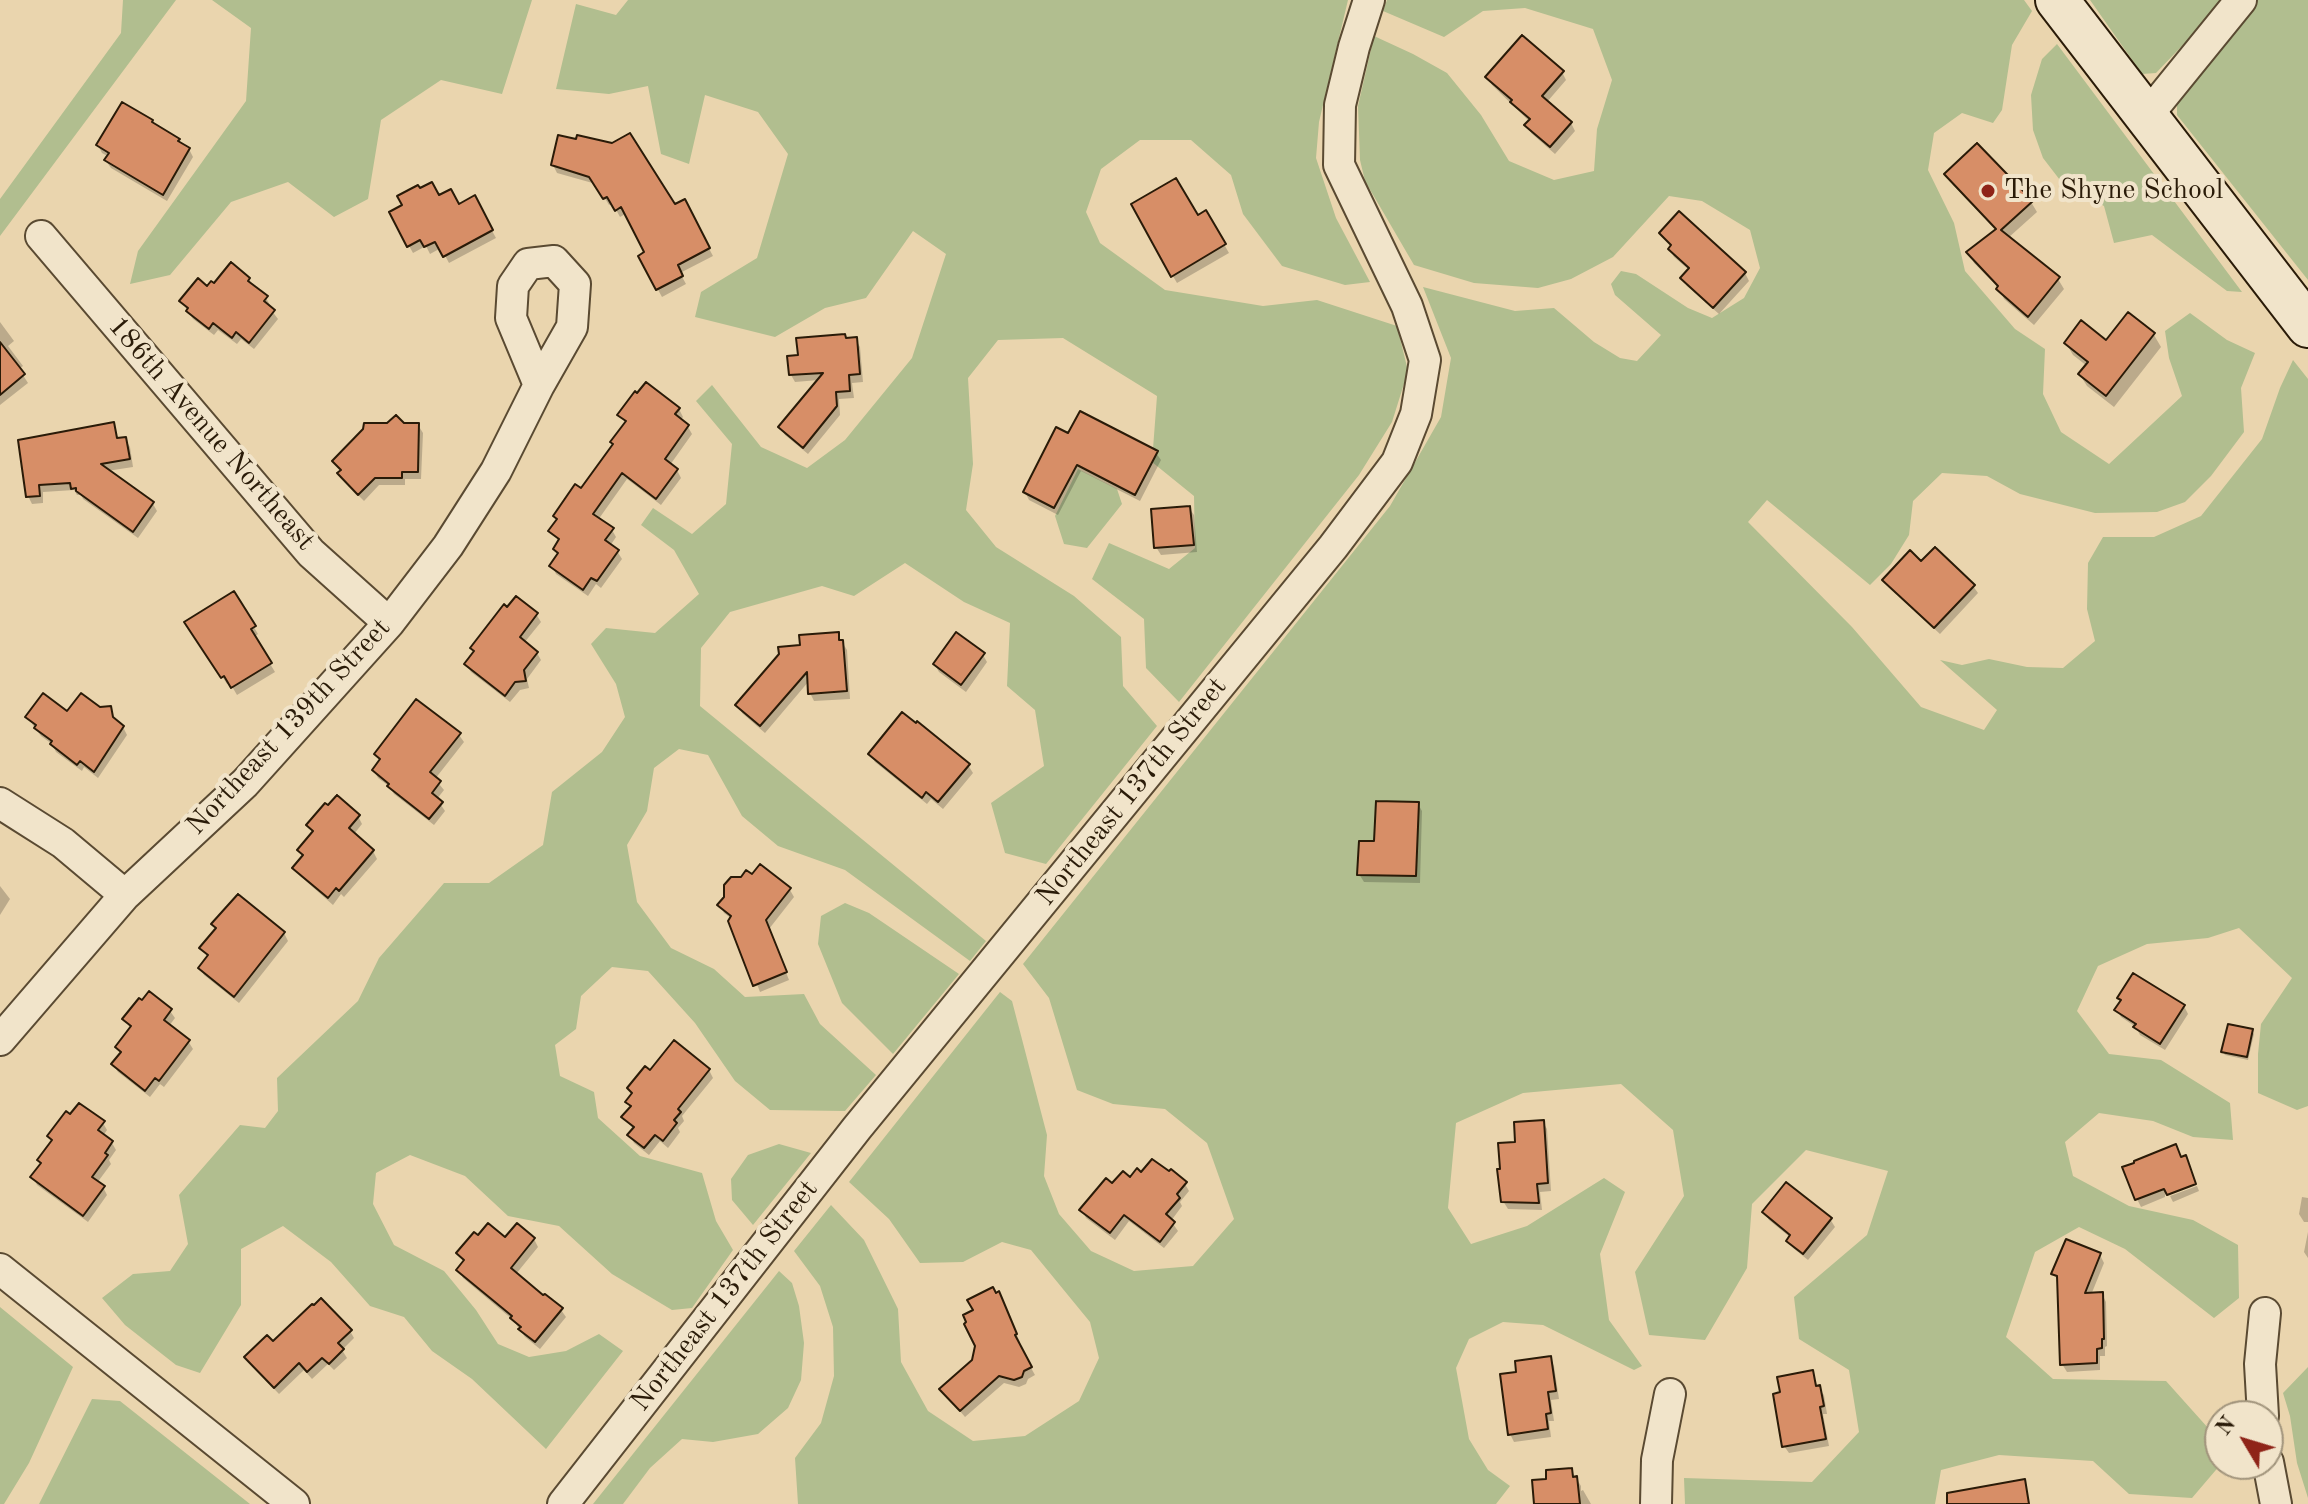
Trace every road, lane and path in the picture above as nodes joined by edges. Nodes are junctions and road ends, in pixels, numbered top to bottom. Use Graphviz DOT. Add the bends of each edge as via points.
graph roads {
  1 [pos="1369,0"];
  2 [pos="2057,0"];
  3 [pos="2241,0"];
  4 [pos="2146,117"];
  5 [pos="41,236"];
  6 [pos="2308,326"];
  7 [pos="539,385"];
  8 [pos="389,623"];
  9 [pos="0,803"];
  10 [pos="125,895"];
  11 [pos="0,1040"];
  12 [pos="0,1269"];
  13 [pos="2265,1313"];
  14 [pos="1670,1394"];
  15 [pos="2262,1400"];
  16 [pos="2271,1480"];
  17 [pos="294,1504"];
  18 [pos="563,1504"];
  19 [pos="1656,1504"];
  20 [pos="2276,1504"];
  1 -- 18 [label="street, Northeast 137th Street" via="1340,105 1339,165 1407,306 1425,360 1416,414 1397,462 857,1128"];
  2 -- 4 [label="main road"];
  3 -- 4 [label="street"];
  4 -- 6 [label="main road"];
  5 -- 8 [label="street, 186th Avenue Northeast" via="311,553"];
  7 -- 8 [label="street, Northeast 139th Street" via="496,471"];
  8 -- 10 [label="street, Northeast 139th Street" via="245,783"];
  9 -- 10 [label="street" via="63,843"];
  10 -- 11 [label="street, Northeast 139th Street"];
  12 -- 17 [label="street"];
  13 -- 15 [label="street"];
  14 -- 19 [label="street" via="1657,1460"];
  16 -- 20 [label="street"];
}
